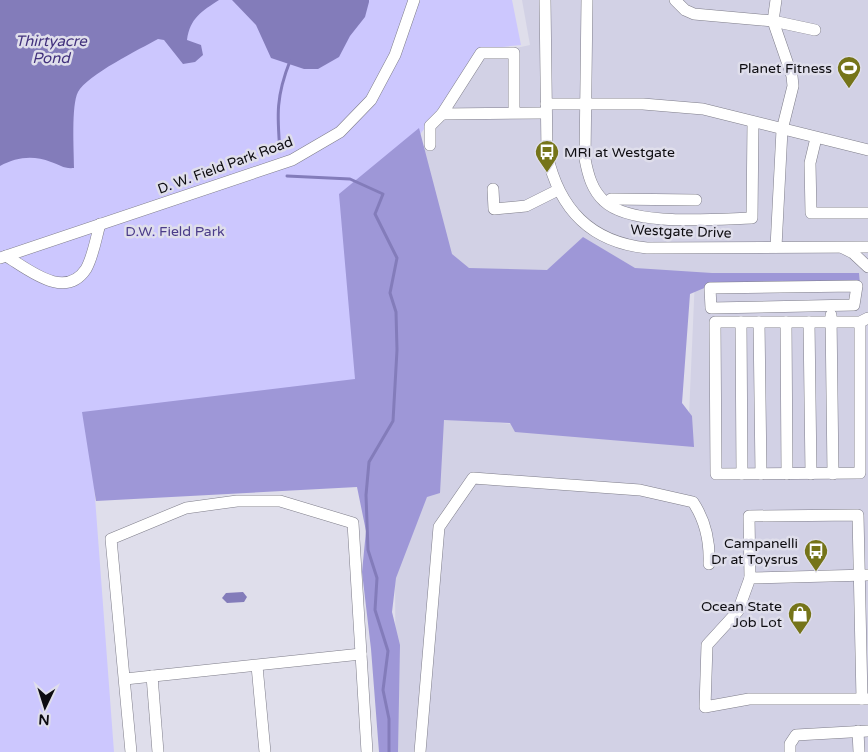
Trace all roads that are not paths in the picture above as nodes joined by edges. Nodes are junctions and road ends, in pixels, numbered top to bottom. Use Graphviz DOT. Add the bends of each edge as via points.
graph roads {
  1 [pos="414,0"];
  2 [pos="545,0"];
  3 [pos="587,0"];
  4 [pos="675,0"];
  5 [pos="776,0"];
  6 [pos="773,21"];
  7 [pos="815,30"];
  8 [pos="585,104"];
  9 [pos="546,108"];
  10 [pos="514,113"];
  11 [pos="442,114"];
  12 [pos="753,122"];
  13 [pos="782,130"];
  14 [pos="816,138"];
  15 [pos="430,145"];
  16 [pos="868,150"];
  17 [pos="493,189"];
  18 [pos="558,190"];
  19 [pos="611,199"];
  20 [pos="696,200"];
  21 [pos="868,213"];
  22 [pos="100,224"];
  23 [pos="776,247"];
  24 [pos="841,247"];
  25 [pos="868,247"];
  26 [pos="3,257"];
  27 [pos="868,267"];
  28 [pos="831,306"];
  29 [pos="711,308"];
  30 [pos="864,320"];
  31 [pos="715,322"];
  32 [pos="741,322"];
  33 [pos="759,322"];
  34 [pos="786,322"];
  35 [pos="809,322"];
  36 [pos="831,322"];
  37 [pos="742,474"];
  38 [pos="761,474"];
  39 [pos="787,474"];
  40 [pos="811,474"];
  41 [pos="833,474"];
  42 [pos="709,564"];
  43 [pos="864,575"];
  44 [pos="750,578"];
  45 [pos="361,654"];
  46 [pos="257,666"];
  47 [pos="152,676"];
  48 [pos="125,679"];
  49 [pos="865,699"];
  50 [pos="863,731"];
  51 [pos="131,752"];
  52 [pos="158,752"];
  53 [pos="265,752"];
  54 [pos="367,752"];
  55 [pos="420,752"];
  56 [pos="790,752"];
  57 [pos="859,752"];
  1 -- 22 [label="street, D. W. Field Park Road" via="395,56 371,100 340,132 292,160"];
  2 -- 9 [label="street, Westgate Drive"];
  3 -- 8 [label="street"];
  4 -- 6 [label="street" via="694,14"];
  5 -- 6 [label="street"];
  6 -- 7 [label="street"];
  6 -- 13 [label="street" via="793,86"];
  8 -- 9 [label="street"];
  8 -- 12 [label="street" via="703,109"];
  8 -- 12 [label="street" via="585,160 594,189 605,202 624,212 655,219 752,218"];
  9 -- 10 [label="street"];
  9 -- 18 [label="street, Westgate Drive" via="546,154"];
  10 -- 11 [label="street"];
  10 -- 11 [label="street" via="514,53 481,53"];
  11 -- 15 [label="street" via="430,126"];
  12 -- 13 [label="street"];
  13 -- 14 [label="street"];
  13 -- 23 [label="street"];
  14 -- 16 [label="street"];
  14 -- 21 [label="street" via="810,162 810,212"];
  17 -- 18 [label="street" via="494,209 526,206"];
  18 -- 23 [label="street, Westgate Drive" via="576,216 615,242 647,248"];
  19 -- 20 [label="street"];
  22 -- 26 [label="street, D. W. Field Park Road"];
  22 -- 26 [label="street" via="86,268 75,280 62,284 49,282"];
  23 -- 24 [label="street, Westgate Drive"];
  24 -- 25 [label="street, Westgate Drive"];
  24 -- 27 [label="street"];
  28 -- 29 [label="street"];
  28 -- 29 [label="street" via="854,305 857,286 710,288"];
  28 -- 36 [label="street"];
  29 -- 31 [label="street"];
  30 -- 36 [label="street"];
  30 -- 41 [label="street" via="860,473"];
  31 -- 32 [label="street"];
  31 -- 37 [label="street" via="716,474"];
  32 -- 33 [label="street"];
  32 -- 37 [label="street"];
  33 -- 34 [label="street"];
  33 -- 38 [label="street"];
  34 -- 35 [label="street"];
  34 -- 39 [label="street"];
  35 -- 36 [label="street"];
  35 -- 40 [label="street"];
  36 -- 41 [label="street"];
  37 -- 38 [label="street"];
  38 -- 39 [label="street"];
  39 -- 40 [label="street"];
  40 -- 41 [label="street"];
  42 -- 55 [label="street" via="704,518 692,502 640,490 473,478 439,527"];
  43 -- 44 [label="street"];
  43 -- 44 [label="street" via="858,515 749,516"];
  43 -- 49 [label="street"];
  44 -- 49 [label="street" via="738,611 707,646 705,707 749,699"];
  45 -- 46 [label="street"];
  45 -- 48 [label="street" via="353,523 280,501 237,501 186,508 111,539"];
  45 -- 54 [label="street"];
  46 -- 47 [label="street"];
  46 -- 53 [label="street"];
  47 -- 48 [label="street"];
  47 -- 52 [label="street"];
  48 -- 51 [label="street"];
  50 -- 56 [label="street" via="796,735 790,744"];
  50 -- 57 [label="street"];
}
